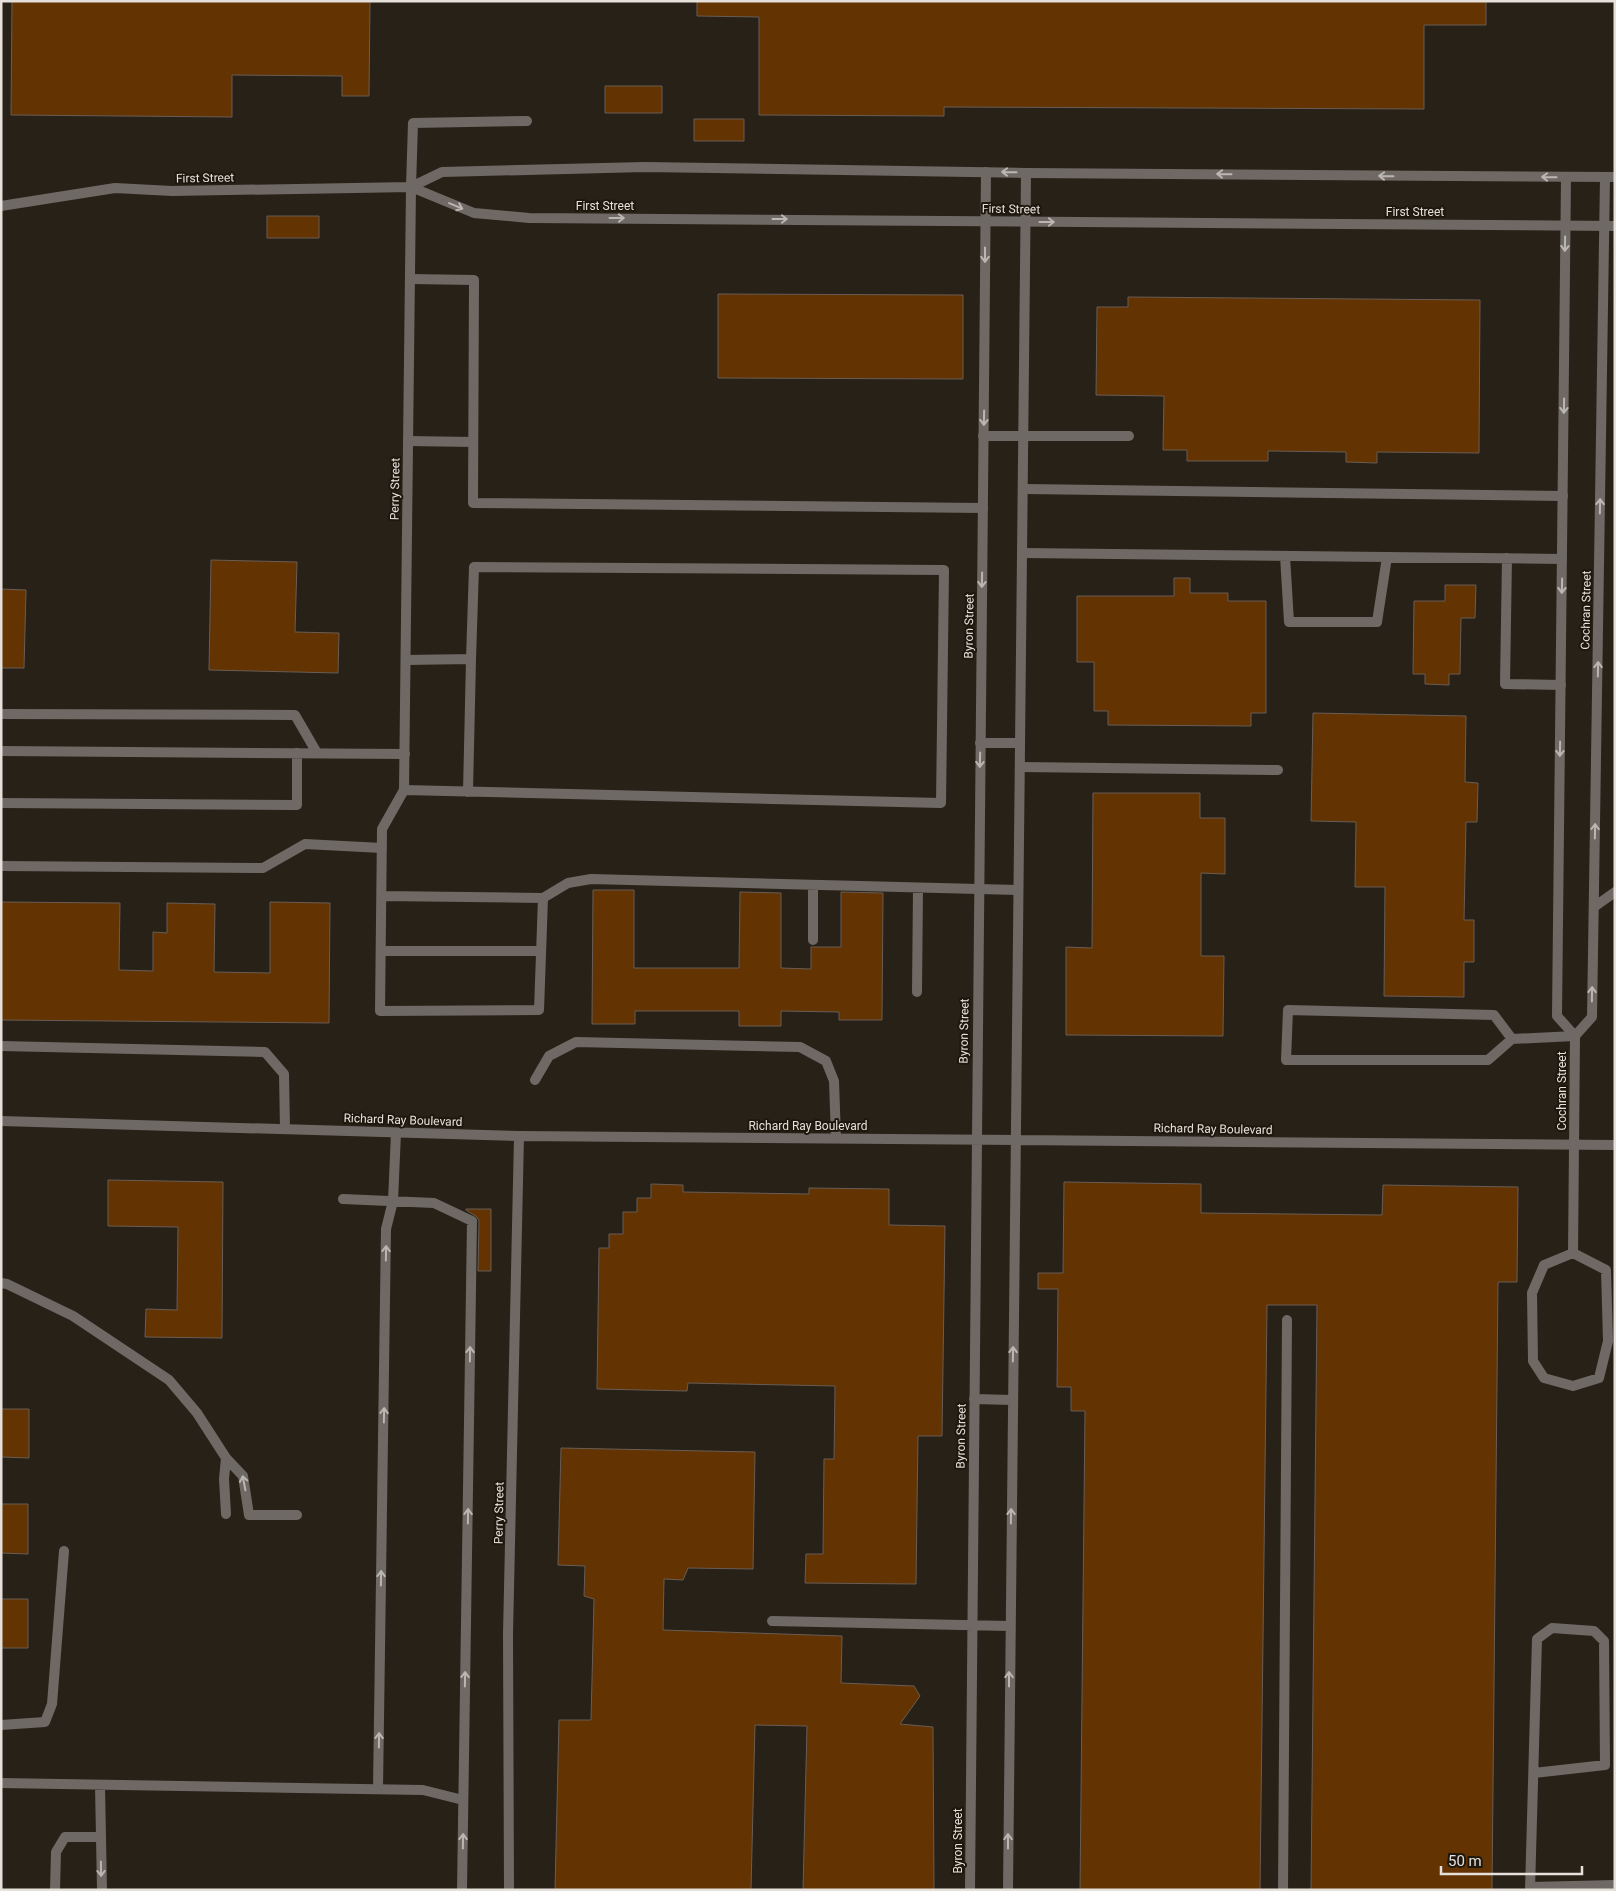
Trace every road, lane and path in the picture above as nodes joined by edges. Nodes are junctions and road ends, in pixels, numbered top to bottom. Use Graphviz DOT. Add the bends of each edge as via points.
graph roads {
  1 [pos="527,121"];
  2 [pos="986,172"];
  3 [pos="1026,173"];
  4 [pos="1566,177"];
  5 [pos="1610,177"];
  6 [pos="411,187"];
  7 [pos="1,206"];
  8 [pos="985,221"];
  9 [pos="1027,222"];
  10 [pos="1566,225"];
  11 [pos="1610,226"];
  12 [pos="410,279"];
  13 [pos="983,436"];
  14 [pos="1024,436"];
  15 [pos="1130,436"];
  16 [pos="408,442"];
  17 [pos="473,442"];
  18 [pos="1024,489"];
  19 [pos="1563,496"];
  20 [pos="983,508"];
  21 [pos="1023,553"];
  22 [pos="1285,556"];
  23 [pos="1387,557"];
  24 [pos="1506,558"];
  25 [pos="1562,559"];
  26 [pos="472,659"];
  27 [pos="406,660"];
  28 [pos="1561,686"];
  29 [pos="1,714"];
  30 [pos="980,743"];
  31 [pos="1020,743"];
  32 [pos="1,751"];
  33 [pos="297,753"];
  34 [pos="317,753"];
  35 [pos="405,754"];
  36 [pos="1020,767"];
  37 [pos="1278,770"];
  38 [pos="404,790"];
  39 [pos="468,792"];
  40 [pos="1,803"];
  41 [pos="382,848"];
  42 [pos="1,866"];
  43 [pos="813,885"];
  44 [pos="918,888"];
  45 [pos="979,890"];
  46 [pos="1018,890"];
  47 [pos="1615,892"];
  48 [pos="382,896"];
  49 [pos="543,898"];
  50 [pos="1594,907"];
  51 [pos="813,940"];
  52 [pos="381,952"];
  53 [pos="541,952"];
  54 [pos="917,992"];
  55 [pos="1575,1036"];
  56 [pos="1512,1039"];
  57 [pos="1,1046"];
  58 [pos="535,1080"];
  59 [pos="1,1121"];
  60 [pos="285,1129"];
  61 [pos="396,1132"];
  62 [pos="519,1136"];
  63 [pos="836,1138"];
  64 [pos="975,1140"];
  65 [pos="1015,1140"];
  66 [pos="1574,1145"];
  67 [pos="1615,1145"];
  68 [pos="343,1199"];
  69 [pos="393,1201"];
  70 [pos="1572,1253"];
  71 [pos="1,1283"];
  72 [pos="1287,1320"];
  73 [pos="974,1399"];
  74 [pos="1012,1400"];
  75 [pos="226,1458"];
  76 [pos="226,1514"];
  77 [pos="297,1514"];
  78 [pos="64,1551"];
  79 [pos="772,1621"];
  80 [pos="972,1625"];
  81 [pos="1010,1626"];
  82 [pos="1,1725"];
  83 [pos="1534,1773"];
  84 [pos="1,1783"];
  85 [pos="100,1785"];
  86 [pos="378,1789"];
  87 [pos="464,1800"];
  88 [pos="101,1837"];
  89 [pos="1615,1885"];
  90 [pos="1530,1888"];
  91 [pos="55,1890"];
  92 [pos="102,1890"];
  93 [pos="462,1890"];
  94 [pos="509,1890"];
  95 [pos="970,1890"];
  96 [pos="1008,1890"];
  97 [pos="1283,1890"];
  1 -- 6 [label="street, Perry Street" via="413,123"];
  3 -- 2 [label="street, First Street, one-way"];
  2 -- 6 [label="street, First Street" via="645,167 442,172"];
  2 -- 8 [label="street, Byron Street"];
  4 -- 3 [label="street, First Street, one-way"];
  3 -- 9 [label="street"];
  4 -- 5 [label="street, First Street"];
  4 -- 10 [label="street, Cochran Street"];
  5 -- 11 [label="street, Cochran Street"];
  6 -- 7 [label="street, First Street" via="116,188"];
  6 -- 8 [label="street, First Street, one-way" via="474,213 529,218"];
  6 -- 12 [label="street, Perry Street"];
  8 -- 9 [label="street, First Street"];
  8 -- 13 [label="street, Byron Street, one-way"];
  9 -- 10 [label="street, First Street, one-way"];
  9 -- 14 [label="street"];
  10 -- 11 [label="street, First Street"];
  10 -- 19 [label="street, Cochran Street, one-way"];
  50 -- 11 [label="street, Cochran Street, one-way"];
  12 -- 16 [label="street, Perry Street"];
  12 -- 17 [label="street" via="474,280"];
  13 -- 14 [label="street"];
  13 -- 20 [label="street, Byron Street"];
  14 -- 15 [label="street"];
  14 -- 18 [label="street"];
  16 -- 17 [label="street"];
  16 -- 27 [label="street, Perry Street"];
  17 -- 20 [label="street" via="473,503"];
  18 -- 19 [label="street"];
  18 -- 21 [label="street"];
  19 -- 25 [label="street, Cochran Street"];
  20 -- 30 [label="street, Byron Street, one-way"];
  21 -- 22 [label="street"];
  21 -- 31 [label="street"];
  22 -- 23 [label="street"];
  22 -- 23 [label="street" via="1289,622 1377,622"];
  23 -- 24 [label="street"];
  24 -- 25 [label="street"];
  24 -- 28 [label="street" via="1505,684"];
  25 -- 28 [label="street, Cochran Street, one-way"];
  26 -- 27 [label="street"];
  26 -- 39 [label="street"];
  26 -- 39 [label="street" via="474,567 944,570 941,803"];
  27 -- 35 [label="street, Perry Street"];
  28 -- 55 [label="street, Cochran Street, one-way" via="1557,1016"];
  29 -- 34 [label="street" via="295,715"];
  30 -- 31 [label="street"];
  30 -- 45 [label="street, Byron Street, one-way"];
  31 -- 36 [label="street"];
  32 -- 33 [label="street"];
  33 -- 34 [label="street"];
  33 -- 40 [label="street" via="298,805"];
  34 -- 35 [label="street"];
  35 -- 38 [label="street, Perry Street"];
  36 -- 37 [label="street"];
  36 -- 46 [label="street"];
  38 -- 39 [label="street"];
  38 -- 41 [label="street" via="382,829"];
  41 -- 42 [label="street" via="305,844 263,868"];
  41 -- 48 [label="street"];
  43 -- 44 [label="street"];
  43 -- 49 [label="street" via="592,880 568,883"];
  43 -- 51 [label="street"];
  44 -- 45 [label="street"];
  44 -- 54 [label="street"];
  45 -- 46 [label="street"];
  45 -- 64 [label="street, Byron Street"];
  46 -- 65 [label="street"];
  47 -- 50 [label="street"];
  48 -- 49 [label="street"];
  48 -- 52 [label="street"];
  49 -- 53 [label="street"];
  55 -- 50 [label="street, Cochran Street, one-way" via="1592,1017"];
  52 -- 53 [label="street"];
  52 -- 53 [label="street" via="380,1011 539,1010"];
  55 -- 56 [label="street"];
  55 -- 66 [label="street, Cochran Street"];
  56 -- 56 [label="street" via="1488,1060 1286,1060 1288,1010 1494,1015"];
  57 -- 60 [label="street" via="265,1052 284,1074"];
  58 -- 63 [label="street" via="549,1056 576,1042 800,1047 826,1061 834,1081"];
  59 -- 60 [label="street, Richard Ray Boulevard"];
  60 -- 61 [label="street, Richard Ray Boulevard"];
  61 -- 62 [label="street, Richard Ray Boulevard"];
  61 -- 69 [label="street"];
  62 -- 63 [label="street, Richard Ray Boulevard"];
  62 -- 94 [label="street, Perry Street" via="509,1624"];
  63 -- 64 [label="street, Richard Ray Boulevard"];
  64 -- 65 [label="street, Richard Ray Boulevard"];
  64 -- 73 [label="street, Byron Street"];
  65 -- 66 [label="street, Richard Ray Boulevard"];
  74 -- 65 [label="street, one-way"];
  66 -- 67 [label="street, Richard Ray Boulevard"];
  66 -- 70 [label="street, Cochran Street"];
  68 -- 69 [label="street"];
  86 -- 69 [label="street, one-way" via="386,1229"];
  87 -- 69 [label="street, one-way" via="472,1221 434,1203"];
  70 -- 70 [label="street" via="1544,1265 1532,1293 1533,1361 1544,1378 1572,1386 1599,1378 1608,1341 1606,1270"];
  71 -- 75 [label="street" via="73,1316 169,1380 197,1413"];
  72 -- 97 [label="street"];
  73 -- 74 [label="street"];
  73 -- 80 [label="street, Byron Street"];
  81 -- 74 [label="street, one-way"];
  75 -- 76 [label="street"];
  77 -- 75 [label="street, one-way" via="249,1514 243,1476"];
  78 -- 82 [label="street" via="52,1704 45,1722"];
  79 -- 80 [label="street"];
  80 -- 81 [label="street"];
  80 -- 95 [label="street, Byron Street"];
  96 -- 81 [label="street, one-way"];
  83 -- 83 [label="street" via="1537,1639 1552,1628 1594,1631 1604,1641 1605,1766"];
  83 -- 90 [label="street"];
  84 -- 85 [label="street"];
  85 -- 86 [label="street"];
  85 -- 88 [label="street"];
  86 -- 87 [label="street" via="422,1790"];
  93 -- 87 [label="street, one-way"];
  88 -- 91 [label="street" via="65,1837 56,1852"];
  88 -- 92 [label="street, one-way"];
  89 -- 90 [label="street"];
}
